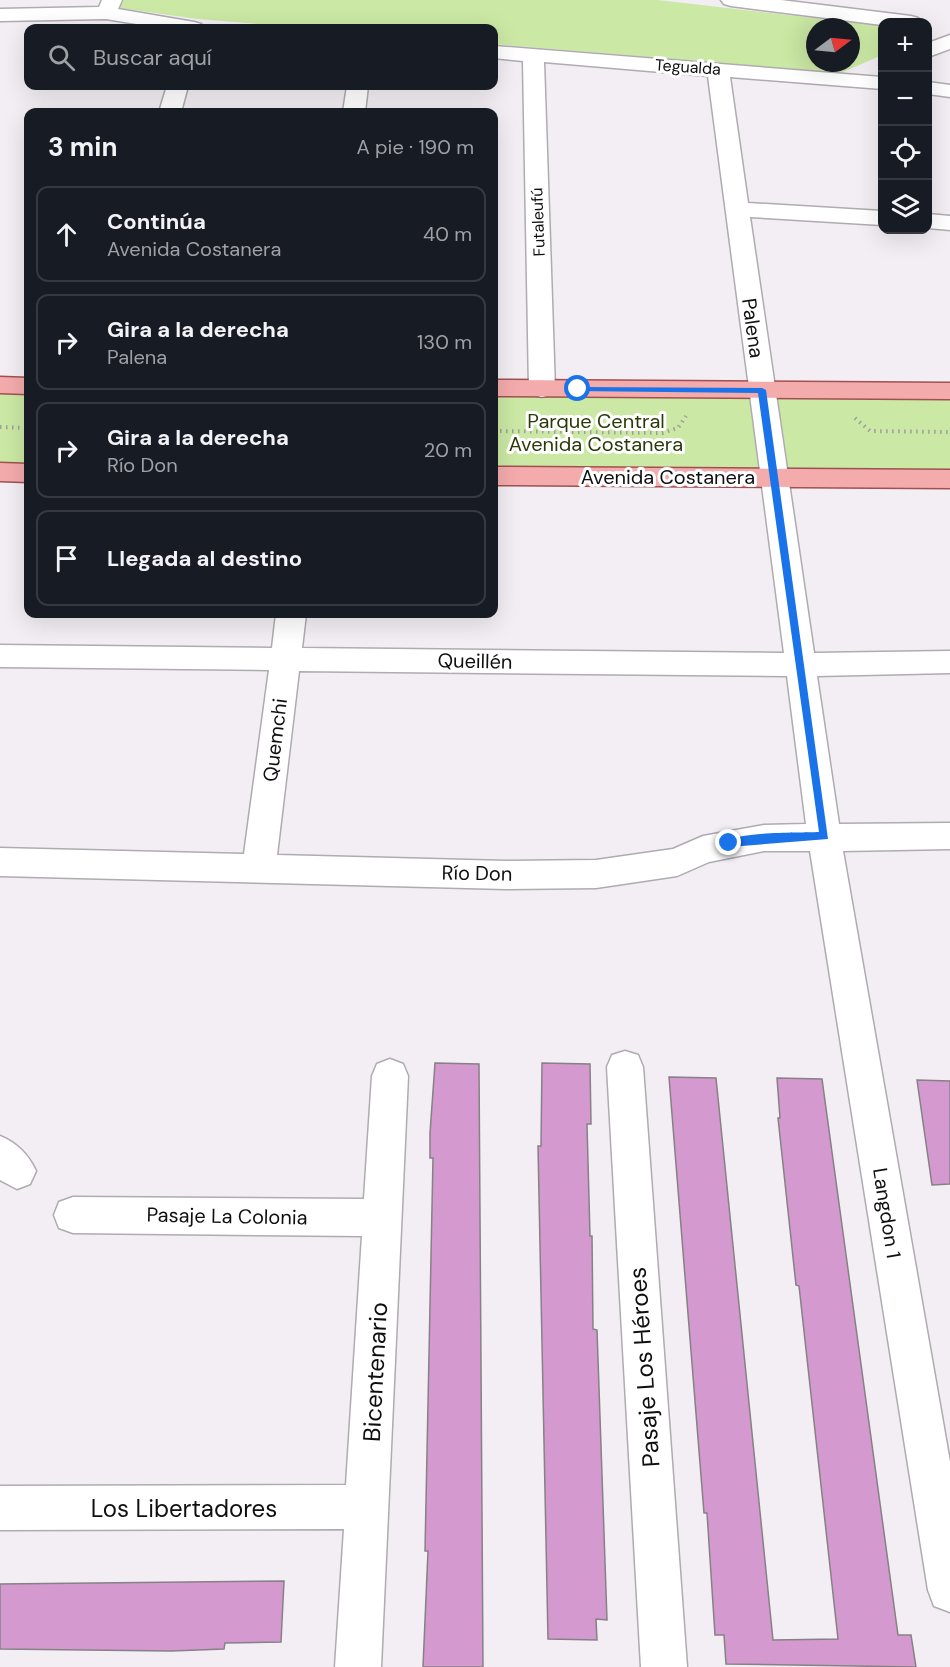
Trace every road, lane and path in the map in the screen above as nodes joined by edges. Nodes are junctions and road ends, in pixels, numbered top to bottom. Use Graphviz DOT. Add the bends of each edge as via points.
graph roads {
  1 [pos="730,0"];
  2 [pos="109,7"];
  3 [pos="0,15"];
  4 [pos="878,18"];
  5 [pos="176,24"];
  6 [pos="946,31"];
  7 [pos="932,46"];
  8 [pos="498,52"];
  9 [pos="533,55"];
  10 [pos="718,69"];
  11 [pos="878,72"];
  12 [pos="859,80"];
  13 [pos="878,82"];
  14 [pos="932,89"];
  15 [pos="176,90"];
  16 [pos="357,90"];
  17 [pos="950,91"];
  18 [pos="171,108"];
  19 [pos="354,108"];
  20 [pos="737,209"];
  21 [pos="878,218"];
  22 [pos="932,221"];
  23 [pos="950,223"];
  24 [pos="0,386"];
  25 [pos="24,386"];
  26 [pos="498,388"];
  27 [pos="543,389"];
  28 [pos="762,390"];
  29 [pos="950,391"];
  30 [pos="688,415"];
  31 [pos="852,416"];
  32 [pos="0,427"];
  33 [pos="24,428"];
  34 [pos="498,431"];
  35 [pos="950,432"];
  36 [pos="0,472"];
  37 [pos="24,473"];
  38 [pos="498,476"];
  39 [pos="774,478"];
  40 [pos="950,479"];
  41 [pos="290,618"];
  42 [pos="0,656"];
  43 [pos="285,659"];
  44 [pos="950,662"];
  45 [pos="801,665"];
  46 [pos="824,836"];
  47 [pos="950,836"];
  48 [pos="0,862"];
  49 [pos="259,867"];
  50 [pos="625,1067"];
  51 [pos="390,1076"];
  52 [pos="72,1215"];
  53 [pos="382,1218"];
  54 [pos="0,1508"];
  55 [pos="368,1508"];
  56 [pos="950,1590"];
  57 [pos="358,1667"];
  58 [pos="664,1667"];
  1 -- 4 [label="street"];
  2 -- 3 [label="street"];
  2 -- 5 [label="street"];
  6 -- 7 [label="street"];
  8 -- 9 [label="street, Tegualda"];
  9 -- 10 [label="street, Tegualda"];
  9 -- 27 [label="street, Futaleufú"];
  10 -- 12 [label="street, Tegualda"];
  10 -- 20 [label="street, Palena"];
  11 -- 12 [label="street"];
  12 -- 13 [label="street, Tegualda"];
  14 -- 17 [label="street"];
  15 -- 18 [label="street"];
  16 -- 19 [label="street"];
  20 -- 21 [label="street"];
  20 -- 28 [label="street, Palena"];
  22 -- 23 [label="street"];
  24 -- 25 [label="main road"];
  26 -- 27 [label="main road"];
  27 -- 28 [label="main road"];
  28 -- 29 [label="main road"];
  28 -- 39 [label="street, Palena"];
  30 -- 34 [label="path" via="678,428 662,433"];
  31 -- 35 [label="path" via="870,431"];
  32 -- 33 [label="path"];
  36 -- 37 [label="main road"];
  38 -- 39 [label="main road, Avenida Costanera"];
  39 -- 40 [label="main road, Avenida Costanera"];
  39 -- 45 [label="street, Palena"];
  41 -- 43 [label="street, Quemchi"];
  42 -- 43 [label="street, Queillén"];
  43 -- 45 [label="street, Queillén"];
  43 -- 49 [label="street, Quemchi"];
  44 -- 45 [label="street, Queillén"];
  45 -- 46 [label="street, Palena"];
  46 -- 47 [label="street, Río Don"];
  46 -- 49 [label="street, Río Don" via="729,843 677,862 596,874"];
  46 -- 56 [label="street, Langdon 1"];
  48 -- 49 [label="street, Río Don"];
  50 -- 58 [label="street, Pasaje Los Héroes"];
  51 -- 53 [label="street, Bicentenario"];
  52 -- 53 [label="street, Pasaje La Colonia"];
  53 -- 55 [label="street, Bicentenario"];
  54 -- 55 [label="street, Los Libertadores"];
  55 -- 57 [label="street, Bicentenario"];
}
